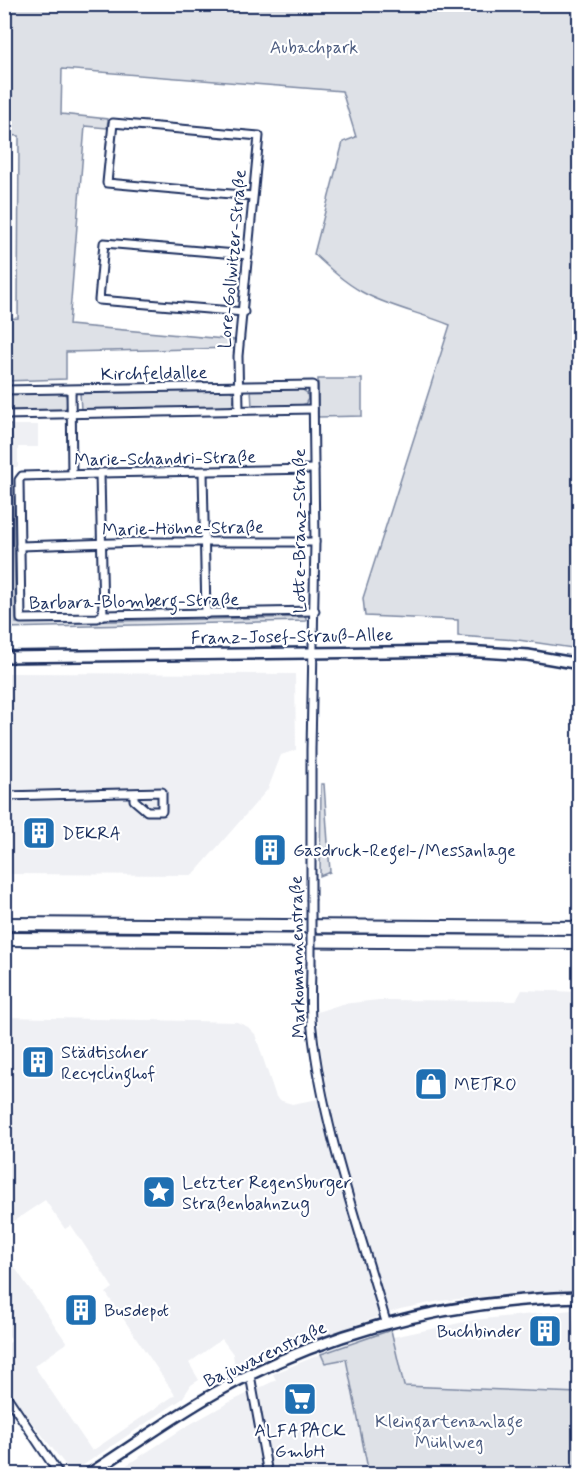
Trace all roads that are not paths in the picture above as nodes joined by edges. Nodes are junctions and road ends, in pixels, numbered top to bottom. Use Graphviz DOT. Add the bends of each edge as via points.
graph roads {
  1 [pos="253,196"];
  2 [pos="248,255"];
  3 [pos="243,312"];
  4 [pos="238,386"];
  5 [pos="4,390"];
  6 [pos="71,390"];
  7 [pos="313,409"];
  8 [pos="239,410"];
  9 [pos="71,413"];
  10 [pos="4,415"];
  11 [pos="314,469"];
  12 [pos="203,472"];
  13 [pos="100,474"];
  14 [pos="72,475"];
  15 [pos="19,480"];
  16 [pos="315,542"];
  17 [pos="205,543"];
  18 [pos="101,545"];
  19 [pos="20,546"];
  20 [pos="315,611"];
  21 [pos="206,614"];
  22 [pos="103,615"];
  23 [pos="314,653"];
  24 [pos="4,657"];
  25 [pos="579,664"];
  26 [pos="134,793"];
  27 [pos="4,796"];
  28 [pos="4,924"];
  29 [pos="579,928"];
  30 [pos="4,939"];
  31 [pos="579,942"];
  32 [pos="579,1297"];
  33 [pos="386,1322"];
  34 [pos="250,1375"];
  35 [pos="4,1392"];
  36 [pos="59,1474"];
  37 [pos="89,1474"];
  38 [pos="268,1474"];
  1 -- 1 [label="street, Lore-Gollwitzer-Straße" via="107,183 113,123 259,136"];
  1 -- 2 [label="street, Lore-Gollwitzer-Straße"];
  2 -- 3 [label="street, Lore-Gollwitzer-Straße"];
  2 -- 3 [label="street" via="104,243 99,300"];
  3 -- 4 [label="street, Lore-Gollwitzer-Straße"];
  4 -- 6 [label="street, Kirchfeldallee"];
  4 -- 7 [label="street, Kirchfeldallee" via="313,385"];
  4 -- 8 [label="street"];
  5 -- 6 [label="street, Kirchfeldallee"];
  6 -- 9 [label="street"];
  7 -- 8 [label="street"];
  7 -- 11 [label="street, Lotte-Branz-Straße"];
  8 -- 9 [label="street"];
  9 -- 10 [label="street"];
  9 -- 14 [label="street"];
  11 -- 12 [label="street, Marie-Schandri-Straße"];
  11 -- 16 [label="street, Lotte-Branz-Straße"];
  12 -- 13 [label="street, Marie-Schandri-Straße"];
  12 -- 17 [label="street"];
  13 -- 14 [label="street, Marie-Schandri-Straße"];
  13 -- 18 [label="street"];
  14 -- 15 [label="street, Marie-Schandri-Straße" via="22,476"];
  15 -- 19 [label="street, Barbara-Blomberg-Straße"];
  16 -- 17 [label="street, Marie-Höhne-Straße"];
  16 -- 20 [label="street, Lotte-Branz-Straße"];
  17 -- 18 [label="street, Marie-Höhne-Straße"];
  17 -- 21 [label="street"];
  18 -- 19 [label="street, Marie-Höhne-Straße"];
  18 -- 22 [label="street"];
  19 -- 22 [label="street, Barbara-Blomberg-Straße" via="21,619"];
  20 -- 21 [label="street, Barbara-Blomberg-Straße"];
  20 -- 23 [label="street, Lotte-Branz-Straße"];
  21 -- 22 [label="street, Barbara-Blomberg-Straße"];
  23 -- 24 [label="street, Franz-Josef-Strauß-Allee"];
  23 -- 25 [label="street, Franz-Josef-Strauß-Allee" via="465,651 528,655"];
  23 -- 33 [label="street, Markomannenstraße, bridge" via="311,1028 325,1108"];
  26 -- 26 [label="street" via="134,800 147,811 162,811 162,792"];
  26 -- 27 [label="street"];
  28 -- 29 [label="highway"];
  30 -- 31 [label="highway"];
  32 -- 33 [label="street, Bajuwarenstraße" via="524,1299"];
  33 -- 34 [label="street, Bajuwarenstraße" via="305,1349"];
  34 -- 37 [label="street, Bajuwarenstraße" via="177,1416"];
  34 -- 38 [label="street"];
  35 -- 36 [label="street"];
}
